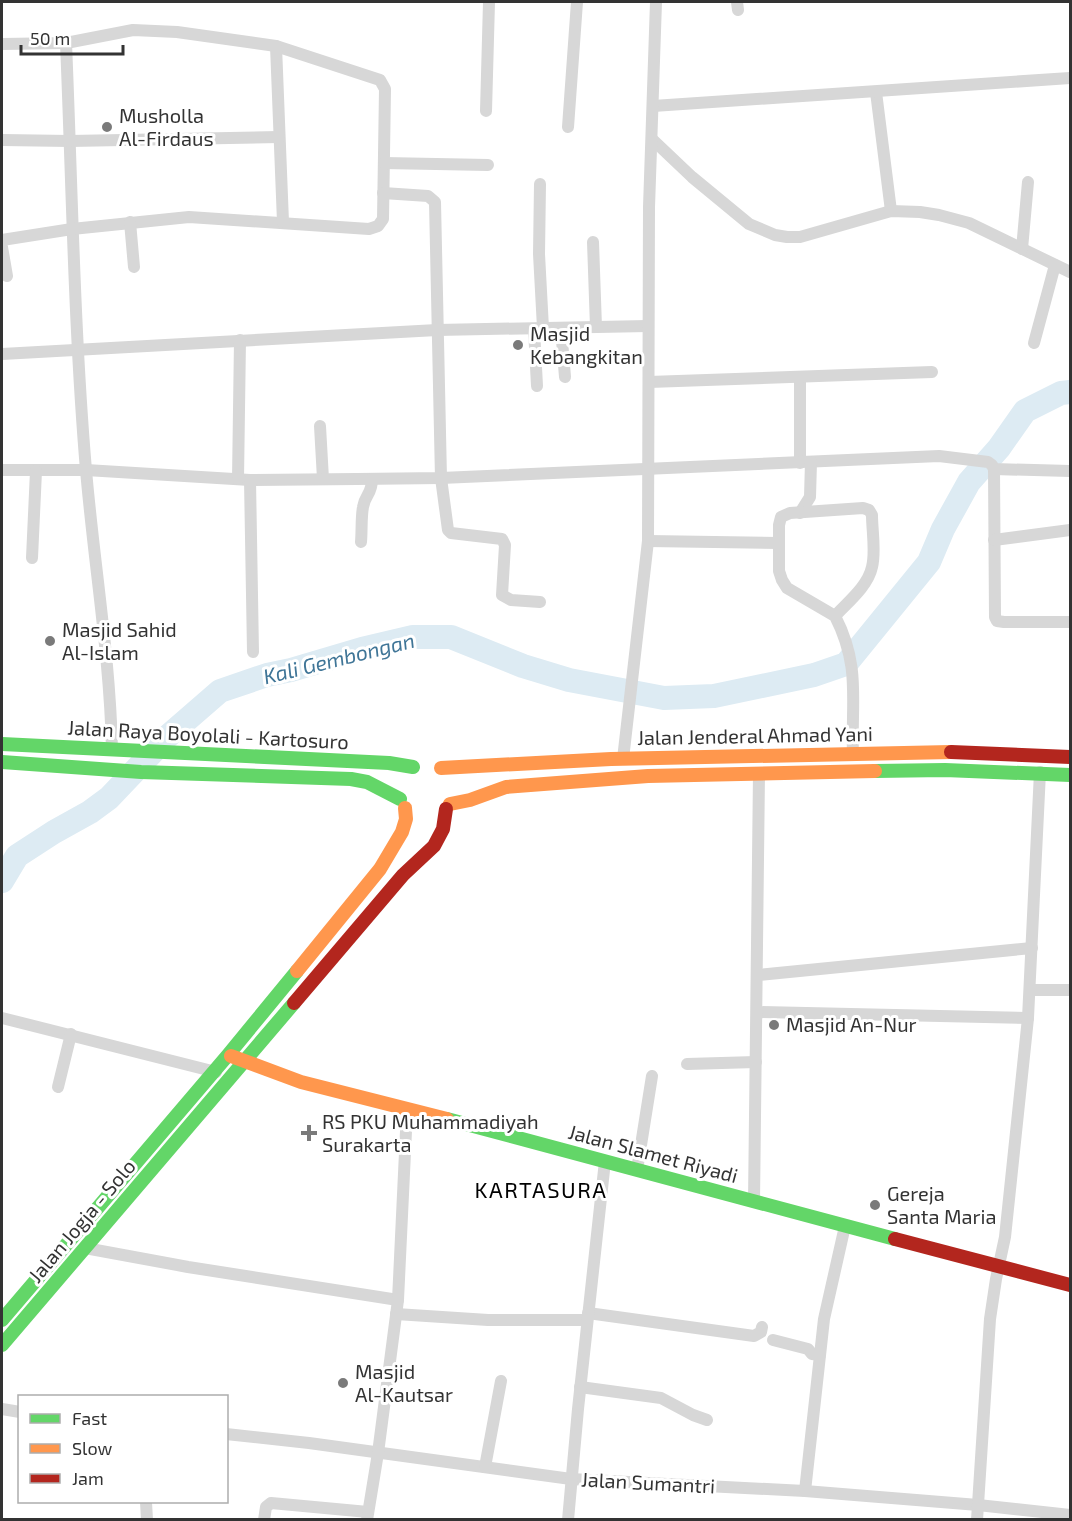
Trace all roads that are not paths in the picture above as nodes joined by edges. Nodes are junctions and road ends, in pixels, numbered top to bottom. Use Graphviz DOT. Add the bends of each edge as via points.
graph roads {
  1 [pos="489,2"];
  2 [pos="577,2"];
  3 [pos="656,2"];
  4 [pos="66,43"];
  5 [pos="2,44"];
  6 [pos="276,46"];
  7 [pos="1071,78"];
  8 [pos="876,92"];
  9 [pos="653,106"];
  10 [pos="486,111"];
  11 [pos="568,127"];
  12 [pos="279,137"];
  13 [pos="2,140"];
  14 [pos="653,140"];
  15 [pos="70,141"];
  16 [pos="384,163"];
  17 [pos="488,165"];
  18 [pos="1028,182"];
  19 [pos="540,184"];
  20 [pos="383,193"];
  21 [pos="891,211"];
  22 [pos="130,222"];
  23 [pos="283,222"];
  24 [pos="72,229"];
  25 [pos="2,240"];
  26 [pos="592,242"];
  27 [pos="2,248"];
  28 [pos="1022,249"];
  29 [pos="1055,265"];
  30 [pos="134,267"];
  31 [pos="1071,272"];
  32 [pos="7,276"];
  33 [pos="648,326"];
  34 [pos="596,327"];
  35 [pos="561,328"];
  36 [pos="539,329"];
  37 [pos="437,330"];
  38 [pos="240,340"];
  39 [pos="1034,343"];
  40 [pos="79,349"];
  41 [pos="2,354"];
  42 [pos="932,372"];
  43 [pos="565,377"];
  44 [pos="800,377"];
  45 [pos="650,382"];
  46 [pos="537,386"];
  47 [pos="320,426"];
  48 [pos="805,462"];
  49 [pos="991,466"];
  50 [pos="649,469"];
  51 [pos="2,470"];
  52 [pos="86,470"];
  53 [pos="36,471"];
  54 [pos="1071,471"];
  55 [pos="441,478"];
  56 [pos="323,479"];
  57 [pos="372,479"];
  58 [pos="244,480"];
  59 [pos="800,513"];
  60 [pos="1071,530"];
  61 [pos="994,540"];
  62 [pos="648,541"];
  63 [pos="361,542"];
  64 [pos="779,543"];
  65 [pos="32,558"];
  66 [pos="540,602"];
  67 [pos="835,616"];
  68 [pos="1071,622"];
  69 [pos="253,652"];
  70 [pos="2,744"];
  71 [pos="112,750"];
  72 [pos="853,754"];
  73 [pos="1071,757"];
  74 [pos="622,759"];
  75 [pos="2,762"];
  76 [pos="413,767"];
  77 [pos="441,768"];
  78 [pos="1040,772"];
  79 [pos="759,773"];
  80 [pos="1071,775"];
  81 [pos="403,803"];
  82 [pos="448,806"];
  83 [pos="418,816"];
  84 [pos="433,816"];
  85 [pos="1032,948"];
  86 [pos="758,975"];
  87 [pos="1030,990"];
  88 [pos="1071,990"];
  89 [pos="757,1012"];
  90 [pos="2,1018"];
  91 [pos="1028,1018"];
  92 [pos="71,1034"];
  93 [pos="228,1055"];
  94 [pos="756,1062"];
  95 [pos="244,1063"];
  96 [pos="687,1064"];
  97 [pos="214,1071"];
  98 [pos="652,1076"];
  99 [pos="230,1078"];
  100 [pos="58,1087"];
  101 [pos="407,1110"];
  102 [pos="605,1161"];
  103 [pos="637,1170"];
  104 [pos="754,1202"];
  105 [pos="845,1226"];
  106 [pos="85,1248"];
  107 [pos="999,1266"];
  108 [pos="1071,1285"];
  109 [pos="398,1300"];
  110 [pos="396,1314"];
  111 [pos="588,1317"];
  112 [pos="2,1320"];
  113 [pos="762,1327"];
  114 [pos="773,1340"];
  115 [pos="2,1345"];
  116 [pos="820,1356"];
  117 [pos="501,1381"];
  118 [pos="580,1388"];
  119 [pos="2,1409"];
  120 [pos="18,1412"];
  121 [pos="707,1420"];
  122 [pos="228,1434"];
  123 [pos="378,1453"];
  124 [pos="485,1467"];
  125 [pos="571,1479"];
  126 [pos="805,1491"];
  127 [pos="146,1503"];
  128 [pos="978,1505"];
  129 [pos="1071,1515"];
  130 [pos="368,1516"];
  131 [pos="1040,1516"];
  132 [pos="147,1520"];
  133 [pos="264,1520"];
  134 [pos="568,1520"];
  135 [pos="977,1520"];
  1 -- 10 [label="street"];
  2 -- 11 [label="street"];
  3 -- 9 [label="street"];
  4 -- 5 [label="street"];
  4 -- 6 [label="street" via="144,30"];
  4 -- 15 [label="street"];
  6 -- 12 [label="street"];
  6 -- 16 [label="street" via="382,82"];
  7 -- 8 [label="street"];
  8 -- 9 [label="street"];
  8 -- 21 [label="street"];
  9 -- 14 [label="street"];
  12 -- 15 [label="street"];
  12 -- 23 [label="street"];
  13 -- 15 [label="street"];
  14 -- 21 [label="street" via="749,224 775,235 800,237"];
  14 -- 33 [label="street"];
  15 -- 24 [label="street"];
  16 -- 17 [label="street"];
  16 -- 20 [label="street"];
  18 -- 28 [label="street"];
  19 -- 36 [label="street"];
  20 -- 23 [label="street" via="383,220 376,228"];
  20 -- 37 [label="street" via="428,196 435,202"];
  21 -- 28 [label="street" via="957,219"];
  22 -- 23 [label="street" via="189,217"];
  22 -- 24 [label="street"];
  22 -- 30 [label="street"];
  24 -- 25 [label="street"];
  24 -- 40 [label="street"];
  26 -- 34 [label="street"];
  27 -- 32 [label="street"];
  28 -- 29 [label="street"];
  29 -- 31 [label="street"];
  29 -- 39 [label="street"];
  33 -- 34 [label="street"];
  33 -- 45 [label="street"];
  34 -- 35 [label="street"];
  35 -- 36 [label="street"];
  35 -- 43 [label="street"];
  36 -- 37 [label="street"];
  36 -- 46 [label="street"];
  37 -- 38 [label="street"];
  37 -- 55 [label="street"];
  38 -- 40 [label="street"];
  38 -- 58 [label="street"];
  40 -- 41 [label="street"];
  40 -- 52 [label="street"];
  42 -- 44 [label="street"];
  44 -- 45 [label="street"];
  44 -- 48 [label="street"];
  45 -- 50 [label="street"];
  47 -- 56 [label="street"];
  48 -- 49 [label="street" via="939,456"];
  48 -- 50 [label="street"];
  48 -- 59 [label="street" via="810,497"];
  49 -- 54 [label="street"];
  49 -- 61 [label="street"];
  50 -- 55 [label="street"];
  50 -- 62 [label="street"];
  51 -- 53 [label="street"];
  52 -- 53 [label="street"];
  52 -- 58 [label="street"];
  52 -- 71 [label="street" via="109,670"];
  53 -- 65 [label="street"];
  55 -- 57 [label="street"];
  55 -- 66 [label="street" via="450,533 502,539 502,594 511,600"];
  56 -- 57 [label="street"];
  56 -- 58 [label="street"];
  57 -- 63 [label="street" via="372,490 363,507"];
  58 -- 69 [label="street"];
  59 -- 64 [label="street" via="781,517"];
  59 -- 67 [label="street" via="863,508 872,515 873,565 865,582"];
  60 -- 61 [label="street"];
  61 -- 68 [label="street" via="997,621"];
  62 -- 64 [label="street"];
  62 -- 74 [label="street"];
  64 -- 67 [label="street" via="779,571 788,588"];
  67 -- 72 [label="street" via="847,642 854,679"];
  70 -- 71 [label="main road, Jalan Raya Boyolali - Kartosuro"];
  71 -- 76 [label="main road, Jalan Raya Boyolali - Kartosuro"];
  72 -- 73 [label="main road, Jalan Jenderal Ahmad Yani" via="1008,753"];
  72 -- 74 [label="main road, Jalan Jenderal Ahmad Yani"];
  74 -- 77 [label="main road, Jalan Jenderal Ahmad Yani"];
  75 -- 81 [label="main road, Jalan Raya Boyolali - Kartosuro" via="141,772 351,779 367,782"];
  76 -- 77 [label="main road, Jalan Raya Boyolali - Kartosuro" via="427,763"];
  76 -- 81 [label="main road, Jalan Jogja - Solo" via="401,781"];
  77 -- 82 [label="main road, Jalan Jogja - Solo" via="453,784"];
  78 -- 79 [label="main road, Jalan Jenderal Ahmad Yani"];
  78 -- 80 [label="main road, Jalan Jenderal Ahmad Yani"];
  78 -- 85 [label="street"];
  79 -- 82 [label="main road, Jalan Jenderal Ahmad Yani" via="513,786"];
  79 -- 86 [label="street"];
  81 -- 83 [label="main road, Jalan Raya Boyolali - Kartosuro"];
  81 -- 93 [label="main road, Jalan Jogja - Solo" via="406,819 402,832 380,869"];
  82 -- 84 [label="main road, Jalan Jenderal Ahmad Yani"];
  82 -- 95 [label="main road, Jalan Jogja - Solo" via="447,824 438,840"];
  85 -- 86 [label="street"];
  85 -- 87 [label="street"];
  86 -- 89 [label="street"];
  87 -- 88 [label="street"];
  87 -- 91 [label="street"];
  89 -- 91 [label="street"];
  89 -- 94 [label="street"];
  90 -- 92 [label="street"];
  91 -- 107 [label="street"];
  92 -- 97 [label="street"];
  92 -- 100 [label="street"];
  93 -- 95 [label="main road, Jalan Slamet Riyadi"];
  93 -- 97 [label="main road, Jalan Jogja - Solo"];
  94 -- 96 [label="street"];
  94 -- 104 [label="street"];
  95 -- 99 [label="main road, Jalan Jogja - Solo"];
  95 -- 101 [label="main road, Jalan Slamet Riyadi"];
  97 -- 99 [label="street"];
  97 -- 112 [label="main road, Jalan Jogja - Solo"];
  98 -- 103 [label="street"];
  99 -- 106 [label="main road, Jalan Jogja - Solo"];
  101 -- 102 [label="main road, Jalan Slamet Riyadi"];
  101 -- 109 [label="street"];
  102 -- 103 [label="main road, Jalan Slamet Riyadi"];
  102 -- 111 [label="street"];
  103 -- 104 [label="main road, Jalan Slamet Riyadi"];
  104 -- 105 [label="main road, Jalan Slamet Riyadi"];
  105 -- 107 [label="main road, Jalan Slamet Riyadi"];
  105 -- 116 [label="street" via="824,1318"];
  106 -- 109 [label="street"];
  106 -- 115 [label="main road, Jalan Jogja - Solo"];
  107 -- 108 [label="main road, Jalan Slamet Riyadi"];
  107 -- 128 [label="street" via="990,1319"];
  109 -- 110 [label="street"];
  110 -- 111 [label="street" via="488,1320"];
  110 -- 123 [label="street"];
  111 -- 113 [label="street" via="754,1336"];
  111 -- 118 [label="street"];
  114 -- 116 [label="street" via="808,1348"];
  116 -- 126 [label="street"];
  117 -- 124 [label="street"];
  118 -- 121 [label="street" via="661,1398"];
  118 -- 125 [label="street"];
  119 -- 120 [label="street"];
  122 -- 123 [label="street, Jalan Sumantri"];
  123 -- 124 [label="street, Jalan Sumantri"];
  123 -- 130 [label="street"];
  124 -- 125 [label="street, Jalan Sumantri"];
  125 -- 126 [label="street, Jalan Sumantri"];
  125 -- 134 [label="street"];
  126 -- 128 [label="street, Jalan Sumantri"];
  127 -- 132 [label="street"];
  128 -- 131 [label="street, Jalan Sumantri"];
  128 -- 135 [label="street"];
  129 -- 131 [label="street, Jalan Sumantri"];
  130 -- 133 [label="street" via="271,1503 266,1507"];
}
